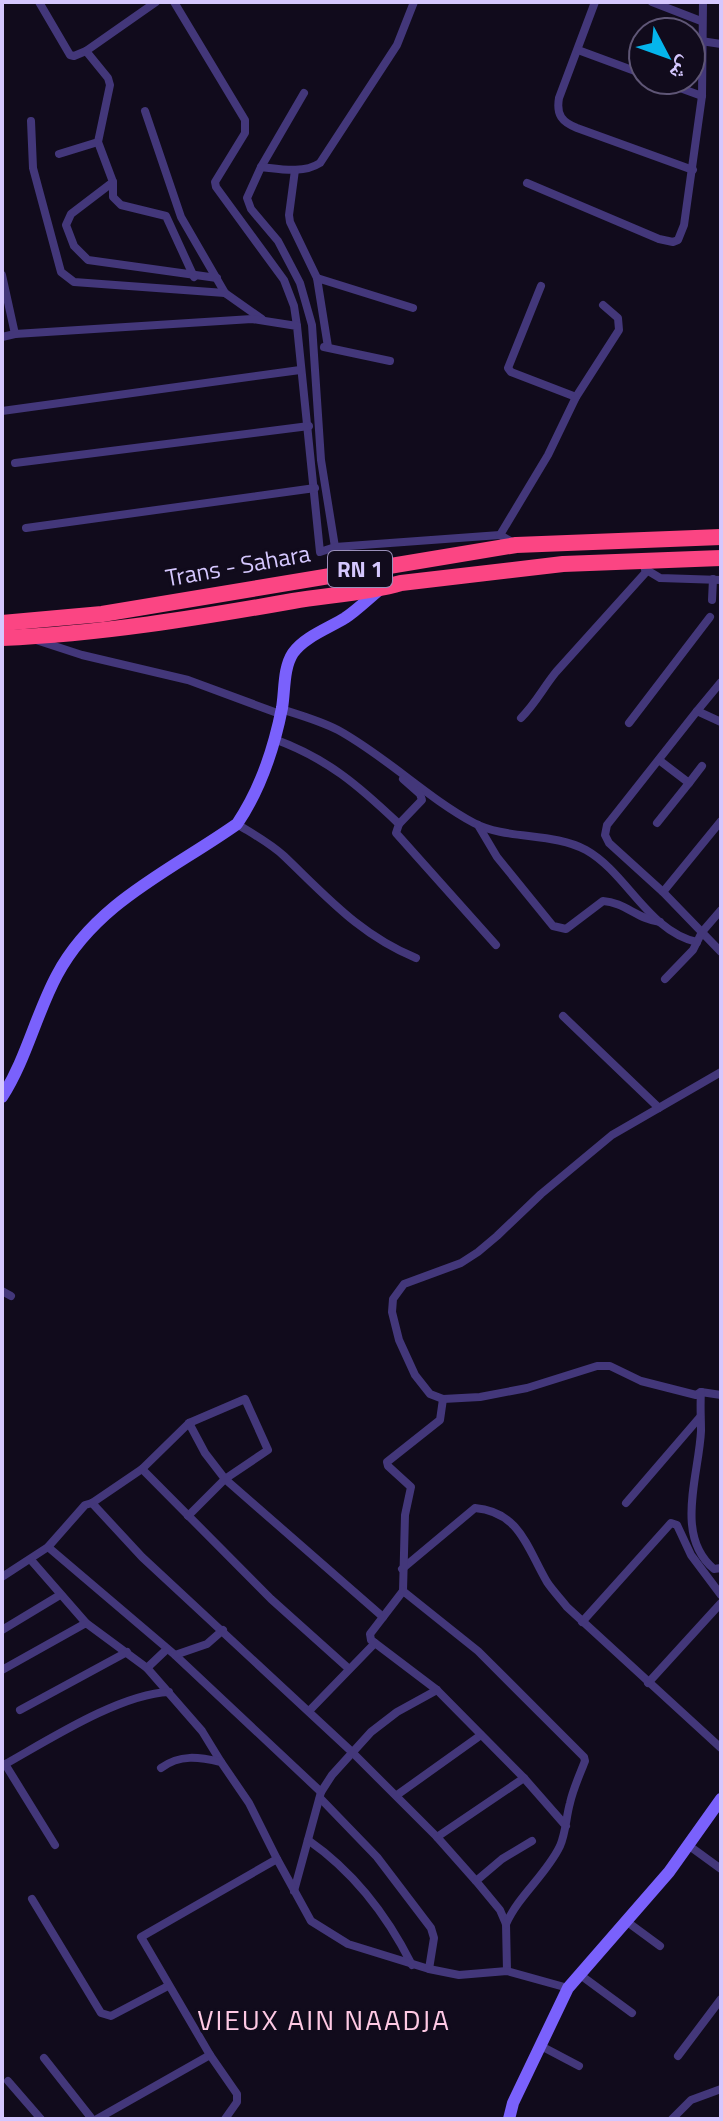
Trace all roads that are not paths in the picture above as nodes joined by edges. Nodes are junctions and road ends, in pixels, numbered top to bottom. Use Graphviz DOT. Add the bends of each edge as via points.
graph roads {
  1 [pos="39,2"];
  2 [pos="156,2"];
  3 [pos="174,2"];
  4 [pos="414,2"];
  5 [pos="595,2"];
  6 [pos="652,2"];
  7 [pos="688,16"];
  8 [pos="578,50"];
  9 [pos="86,51"];
  10 [pos="627,68"];
  11 [pos="304,93"];
  12 [pos="702,96"];
  13 [pos="145,111"];
  14 [pos="31,121"];
  15 [pos="98,142"];
  16 [pos="59,154"];
  17 [pos="261,167"];
  18 [pos="295,170"];
  19 [pos="693,170"];
  20 [pos="113,182"];
  21 [pos="527,183"];
  22 [pos="2,275"];
  23 [pos="194,277"];
  24 [pos="217,278"];
  25 [pos="317,278"];
  26 [pos="541,286"];
  27 [pos="225,293"];
  28 [pos="603,305"];
  29 [pos="413,308"];
  30 [pos="262,319"];
  31 [pos="297,326"];
  32 [pos="15,334"];
  33 [pos="2,337"];
  34 [pos="315,345"];
  35 [pos="328,347"];
  36 [pos="390,361"];
  37 [pos="300,370"];
  38 [pos="576,397"];
  39 [pos="2,411"];
  40 [pos="309,426"];
  41 [pos="15,463"];
  42 [pos="315,488"];
  43 [pos="26,528"];
  44 [pos="500,535"];
  45 [pos="721,537"];
  46 [pos="516,545"];
  47 [pos="335,547"];
  48 [pos="721,558"];
  49 [pos="640,566"];
  50 [pos="717,579"];
  51 [pos="379,589"];
  52 [pos="712,600"];
  53 [pos="710,617"];
  54 [pos="2,623"];
  55 [pos="24,636"];
  56 [pos="2,638"];
  57 [pos="721,682"];
  58 [pos="697,711"];
  59 [pos="281,712"];
  60 [pos="521,718"];
  61 [pos="721,722"];
  62 [pos="629,723"];
  63 [pos="274,739"];
  64 [pos="369,749"];
  65 [pos="659,760"];
  66 [pos="702,766"];
  67 [pos="689,783"];
  68 [pos="721,821"];
  69 [pos="657,823"];
  70 [pos="237,824"];
  71 [pos="399,824"];
  72 [pos="478,825"];
  73 [pos="663,892"];
  74 [pos="721,910"];
  75 [pos="661,922"];
  76 [pos="702,932"];
  77 [pos="697,942"];
  78 [pos="496,945"];
  79 [pos="721,952"];
  80 [pos="416,958"];
  81 [pos="665,979"];
  82 [pos="563,1016"];
  83 [pos="721,1072"];
  84 [pos="2,1097"];
  85 [pos="659,1108"];
  86 [pos="2,1291"];
  87 [pos="11,1296"];
  88 [pos="701,1392"];
  89 [pos="721,1395"];
  90 [pos="443,1399"];
  91 [pos="700,1417"];
  92 [pos="189,1423"];
  93 [pos="142,1469"];
  94 [pos="225,1479"];
  95 [pos="92,1503"];
  96 [pos="626,1503"];
  97 [pos="188,1516"];
  98 [pos="48,1547"];
  99 [pos="31,1560"];
  100 [pos="721,1568"];
  101 [pos="402,1569"];
  102 [pos="2,1577"];
  103 [pos="403,1591"];
  104 [pos="60,1595"];
  105 [pos="721,1595"];
  106 [pos="721,1603"];
  107 [pos="383,1617"];
  108 [pos="582,1622"];
  109 [pos="86,1623"];
  110 [pos="2,1630"];
  111 [pos="223,1630"];
  112 [pos="375,1643"];
  113 [pos="127,1652"];
  114 [pos="171,1652"];
  115 [pos="147,1668"];
  116 [pos="348,1668"];
  117 [pos="2,1670"];
  118 [pos="648,1683"];
  119 [pos="437,1690"];
  120 [pos="169,1692"];
  121 [pos="20,1710"];
  122 [pos="310,1710"];
  123 [pos="481,1735"];
  124 [pos="721,1748"];
  125 [pos="352,1752"];
  126 [pos="221,1762"];
  127 [pos="4,1765"];
  128 [pos="161,1768"];
  129 [pos="524,1778"];
  130 [pos="320,1795"];
  131 [pos="397,1795"];
  132 [pos="721,1799"];
  133 [pos="566,1826"];
  134 [pos="437,1837"];
  135 [pos="308,1840"];
  136 [pos="532,1841"];
  137 [pos="55,1845"];
  138 [pos="688,1845"];
  139 [pos="277,1859"];
  140 [pos="721,1869"];
  141 [pos="476,1881"];
  142 [pos="293,1892"];
  143 [pos="32,1899"];
  144 [pos="626,1921"];
  145 [pos="506,1924"];
  146 [pos="660,1946"];
  147 [pos="412,1965"];
  148 [pos="429,1969"];
  149 [pos="507,1971"];
  150 [pos="579,1974"];
  151 [pos="168,1986"];
  152 [pos="568,1988"];
  153 [pos="721,1999"];
  154 [pos="632,2013"];
  155 [pos="541,2046"];
  156 [pos="210,2055"];
  157 [pos="678,2056"];
  158 [pos="44,2058"];
  159 [pos="579,2066"];
  160 [pos="8,2081"];
  161 [pos="721,2089"];
  162 [pos="41,2119"];
  163 [pos="94,2119"];
  164 [pos="225,2119"];
  165 [pos="509,2119"];
  166 [pos="673,2119"];
  1 -- 9 [label="street" via="70,55"];
  2 -- 9 [label="street"];
  3 -- 31 [label="street" via="245,120 245,133 216,187 284,280"];
  4 -- 18 [label="street" via="397,45 320,163"];
  5 -- 8 [label="street"];
  6 -- 7 [label="street"];
  8 -- 10 [label="street"];
  8 -- 19 [label="street" via="559,98 557,110 564,121"];
  9 -- 15 [label="street" via="110,85"];
  11 -- 17 [label="street"];
  12 -- 19 [label="street"];
  13 -- 24 [label="street" via="181,217"];
  14 -- 27 [label="street" via="33,168 61,272 74,282"];
  15 -- 16 [label="street"];
  15 -- 20 [label="street"];
  17 -- 18 [label="street"];
  17 -- 34 [label="street" via="247,198 300,283"];
  18 -- 25 [label="street" via="290,222"];
  19 -- 21 [label="street" via="681,236 673,242"];
  20 -- 23 [label="street" via="113,197 121,205 166,216"];
  20 -- 23 [label="street" via="71,214 66,225 74,246 88,260"];
  22 -- 32 [label="street"];
  23 -- 24 [label="street"];
  24 -- 27 [label="street"];
  25 -- 29 [label="street"];
  25 -- 35 [label="street"];
  26 -- 38 [label="street" via="508,368"];
  27 -- 30 [label="street"];
  28 -- 38 [label="street" via="618,318 619,330"];
  30 -- 31 [label="street"];
  30 -- 32 [label="street"];
  31 -- 37 [label="street"];
  32 -- 33 [label="street"];
  34 -- 35 [label="street"];
  34 -- 47 [label="street" via="321,460"];
  35 -- 36 [label="street"];
  37 -- 39 [label="street"];
  37 -- 40 [label="street"];
  38 -- 44 [label="street"];
  40 -- 41 [label="street"];
  40 -- 42 [label="street"];
  42 -- 43 [label="street"];
  42 -- 47 [label="street" via="320,552"];
  44 -- 46 [label="street"];
  44 -- 47 [label="street"];
  45 -- 46 [label="highway, Trans - Sahara / RN 1"];
  46 -- 54 [label="highway, Trans - Sahara / RN 1" via="102,614"];
  48 -- 49 [label="highway, Trans - Sahara / RN 1"];
  49 -- 50 [label="street" via="660,578"];
  49 -- 51 [label="highway, Trans - Sahara / RN 1" via="548,566"];
  49 -- 60 [label="street"];
  50 -- 52 [label="street"];
  51 -- 55 [label="highway, Trans - Sahara / RN 1" via="180,621"];
  51 -- 59 [label="street" via="294,652"];
  53 -- 62 [label="street"];
  55 -- 56 [label="highway, Trans - Sahara / RN 1"];
  55 -- 59 [label="street" via="188,680"];
  57 -- 58 [label="street"];
  58 -- 61 [label="street"];
  58 -- 65 [label="street"];
  59 -- 63 [label="street"];
  59 -- 64 [label="street" via="335,729"];
  63 -- 70 [label="street" via="250,805"];
  63 -- 71 [label="street" via="343,773"];
  64 -- 71 [label="street" via="422,797"];
  64 -- 72 [label="street"];
  65 -- 67 [label="street"];
  65 -- 73 [label="street" via="607,825 605,835"];
  66 -- 67 [label="street"];
  67 -- 69 [label="street"];
  68 -- 73 [label="street"];
  70 -- 80 [label="street" via="282,854 367,933"];
  70 -- 84 [label="street" via="113,905 93,924 57,975"];
  71 -- 78 [label="street" via="396,833"];
  72 -- 75 [label="street" via="588,851"];
  72 -- 75 [label="street" via="553,926 566,929 603,901"];
  73 -- 76 [label="street"];
  74 -- 76 [label="street"];
  75 -- 77 [label="street"];
  76 -- 77 [label="street"];
  76 -- 79 [label="street"];
  77 -- 81 [label="street"];
  82 -- 85 [label="street"];
  83 -- 85 [label="street"];
  85 -- 90 [label="street" via="612,1135 478,1252 397,1289 392,1312 399,1340 423,1387"];
  86 -- 87 [label="street"];
  88 -- 89 [label="street"];
  88 -- 90 [label="street" via="696,1395 597,1366 527,1388"];
  88 -- 91 [label="street"];
  90 -- 101 [label="street" via="440,1420 387,1462 411,1487"];
  91 -- 96 [label="street"];
  91 -- 100 [label="street" via="691,1526 699,1554 714,1569"];
  92 -- 93 [label="street"];
  92 -- 94 [label="street"];
  92 -- 94 [label="street" via="242,1399 246,1402 268,1450"];
  93 -- 95 [label="street"];
  93 -- 97 [label="street"];
  94 -- 97 [label="street"];
  94 -- 107 [label="street"];
  95 -- 98 [label="street"];
  95 -- 111 [label="street"];
  97 -- 116 [label="street"];
  98 -- 99 [label="street"];
  98 -- 114 [label="street"];
  99 -- 102 [label="street"];
  99 -- 104 [label="street"];
  101 -- 103 [label="street"];
  101 -- 108 [label="street" via="475,1508 489,1509 510,1520 549,1585"];
  103 -- 107 [label="street"];
  103 -- 133 [label="street" via="478,1651 584,1757"];
  104 -- 109 [label="street"];
  104 -- 110 [label="street"];
  105 -- 108 [label="street" via="671,1523"];
  106 -- 118 [label="street"];
  107 -- 112 [label="street" via="370,1634"];
  108 -- 118 [label="street"];
  109 -- 113 [label="street"];
  109 -- 117 [label="street"];
  111 -- 114 [label="street" via="207,1644"];
  111 -- 122 [label="street"];
  112 -- 116 [label="street"];
  112 -- 119 [label="street"];
  113 -- 115 [label="street"];
  113 -- 121 [label="street"];
  114 -- 115 [label="street"];
  114 -- 130 [label="street"];
  115 -- 120 [label="street"];
  116 -- 122 [label="street"];
  118 -- 124 [label="street"];
  119 -- 123 [label="street"];
  119 -- 125 [label="street" via="397,1712"];
  120 -- 126 [label="street"];
  120 -- 127 [label="street" via="110,1709"];
  122 -- 125 [label="street"];
  123 -- 129 [label="street"];
  123 -- 131 [label="street"];
  125 -- 130 [label="street"];
  125 -- 131 [label="street"];
  126 -- 128 [label="street" via="180,1757"];
  126 -- 139 [label="street"];
  127 -- 137 [label="street"];
  129 -- 133 [label="street"];
  129 -- 134 [label="street"];
  130 -- 135 [label="street"];
  130 -- 148 [label="street" via="384,1864 431,1928"];
  131 -- 134 [label="street"];
  132 -- 138 [label="street"];
  133 -- 145 [label="street" via="549,1865"];
  134 -- 141 [label="street"];
  135 -- 142 [label="street"];
  135 -- 147 [label="street" via="362,1887"];
  136 -- 141 [label="street"];
  138 -- 140 [label="street"];
  138 -- 144 [label="street"];
  139 -- 142 [label="street"];
  139 -- 151 [label="street" via="141,1937"];
  141 -- 145 [label="street"];
  142 -- 147 [label="street" via="311,1921 348,1944"];
  143 -- 151 [label="street" via="101,2013 111,2016"];
  144 -- 146 [label="street"];
  144 -- 150 [label="street"];
  145 -- 149 [label="street"];
  147 -- 148 [label="street"];
  148 -- 149 [label="street" via="459,1975"];
  149 -- 152 [label="street"];
  150 -- 152 [label="street"];
  150 -- 154 [label="street"];
  151 -- 156 [label="street"];
  152 -- 155 [label="street"];
  153 -- 157 [label="street"];
  155 -- 159 [label="street"];
  155 -- 165 [label="street"];
  156 -- 163 [label="street"];
  156 -- 164 [label="street" via="237,2094"];
  158 -- 163 [label="street"];
  160 -- 162 [label="street"];
  161 -- 166 [label="street" via="691,2100"];
}
